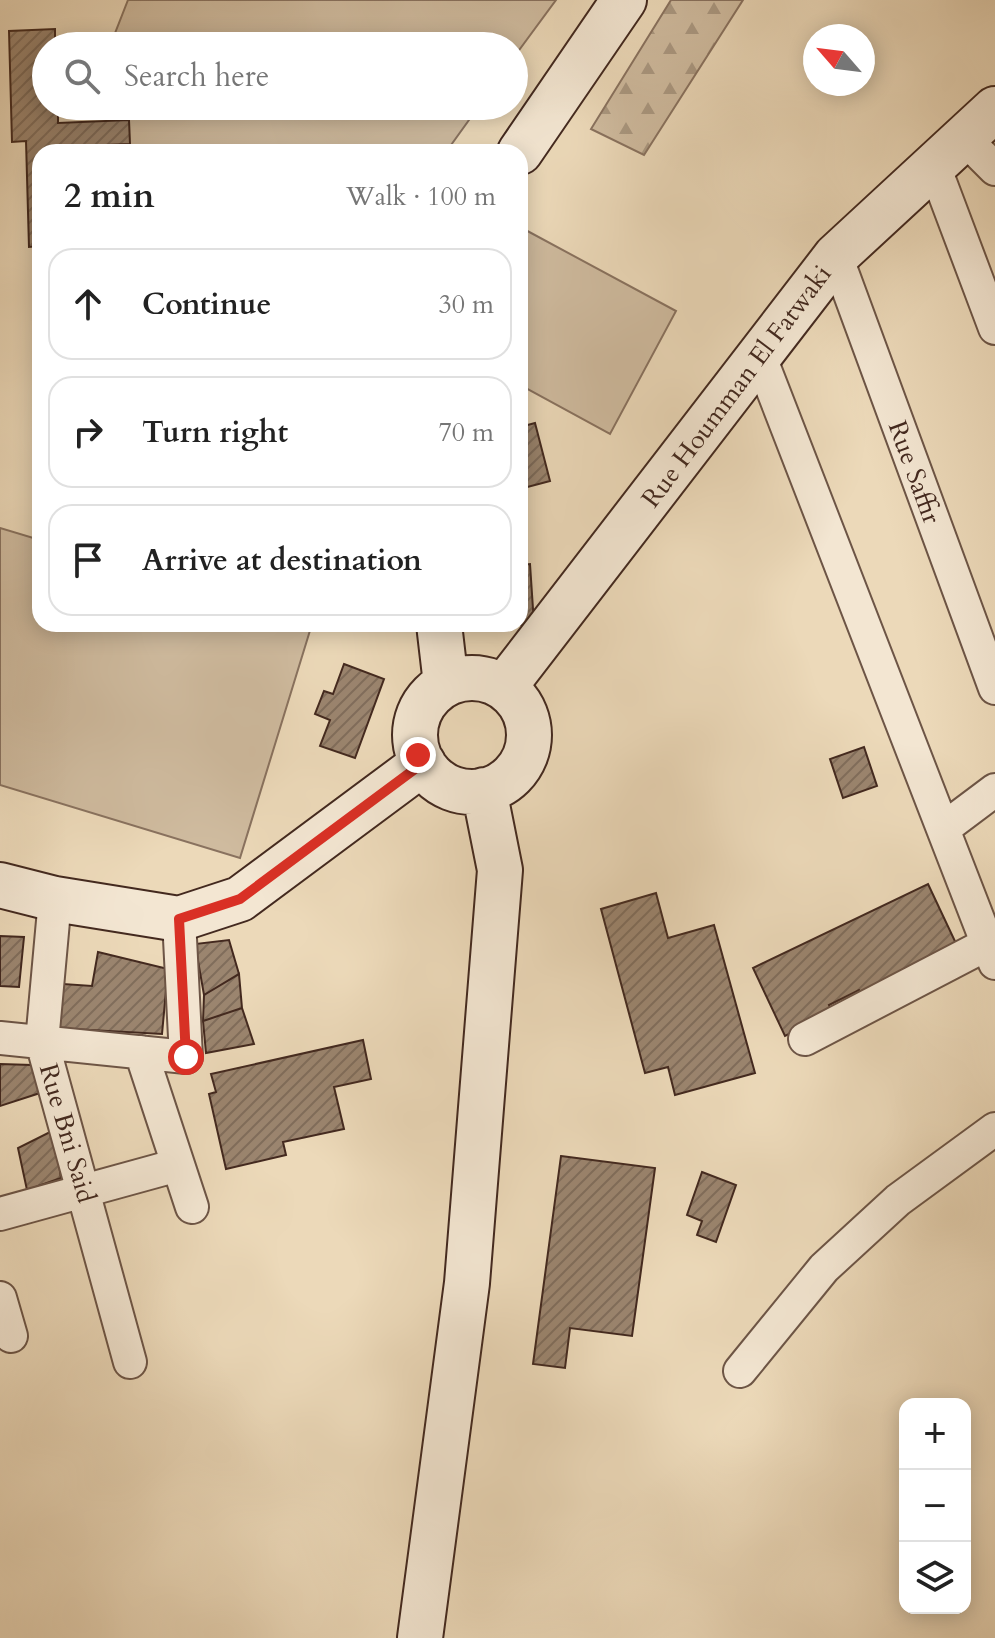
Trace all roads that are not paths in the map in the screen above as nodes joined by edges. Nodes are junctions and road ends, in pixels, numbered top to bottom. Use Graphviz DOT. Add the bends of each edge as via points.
graph roads {
  1 [pos="624,0"];
  2 [pos="995,109"];
  3 [pos="525,144"];
  4 [pos="949,152"];
  5 [pos="995,169"];
  6 [pos="836,256"];
  7 [pos="995,328"];
  8 [pos="760,357"];
  9 [pos="440,632"];
  10 [pos="446,684"];
  11 [pos="504,687"];
  12 [pos="995,688"];
  13 [pos="423,763"];
  14 [pos="484,790"];
  15 [pos="995,790"];
  16 [pos="943,829"];
  17 [pos="0,885"];
  18 [pos="55,899"];
  19 [pos="179,919"];
  20 [pos="992,948"];
  21 [pos="0,1038"];
  22 [pos="805,1039"];
  23 [pos="42,1042"];
  24 [pos="141,1052"];
  25 [pos="995,1129"];
  26 [pos="178,1165"];
  27 [pos="84,1190"];
  28 [pos="192,1207"];
  29 [pos="0,1214"];
  30 [pos="0,1298"];
  31 [pos="11,1336"];
  32 [pos="130,1362"];
  33 [pos="740,1371"];
  34 [pos="420,1638"];
  1 -- 3 [label="street"];
  2 -- 4 [label="street, Rue Houmman El Fatwaki"];
  4 -- 5 [label="street"];
  4 -- 6 [label="street, Rue Houmman El Fatwaki"];
  4 -- 7 [label="street"];
  6 -- 8 [label="street, Rue Houmman El Fatwaki"];
  6 -- 12 [label="street, Rue Saffir"];
  8 -- 11 [label="street, Rue Houmman El Fatwaki"];
  8 -- 16 [label="street"];
  9 -- 10 [label="street"];
  10 -- 11 [label="street" via="485,679"];
  10 -- 13 [label="street" via="419,713 415,735"];
  11 -- 14 [label="street" via="518,700 529,724 529,744 512,776"];
  13 -- 14 [label="street" via="445,786"];
  13 -- 19 [label="street" via="240,899"];
  14 -- 34 [label="street" via="500,870 467,1283"];
  15 -- 16 [label="street"];
  16 -- 20 [label="street"];
  17 -- 18 [label="street"];
  18 -- 19 [label="street"];
  18 -- 23 [label="street, Rue Bni Said"];
  19 -- 24 [label="street" via="186,1057"];
  20 -- 22 [label="street"];
  21 -- 23 [label="street"];
  23 -- 24 [label="street"];
  23 -- 27 [label="street, Rue Bni Said"];
  24 -- 26 [label="street"];
  25 -- 33 [label="street" via="898,1200 824,1268"];
  26 -- 27 [label="street"];
  26 -- 28 [label="street"];
  27 -- 29 [label="street"];
  27 -- 32 [label="street, Rue Bni Said"];
  30 -- 31 [label="street"];
}
